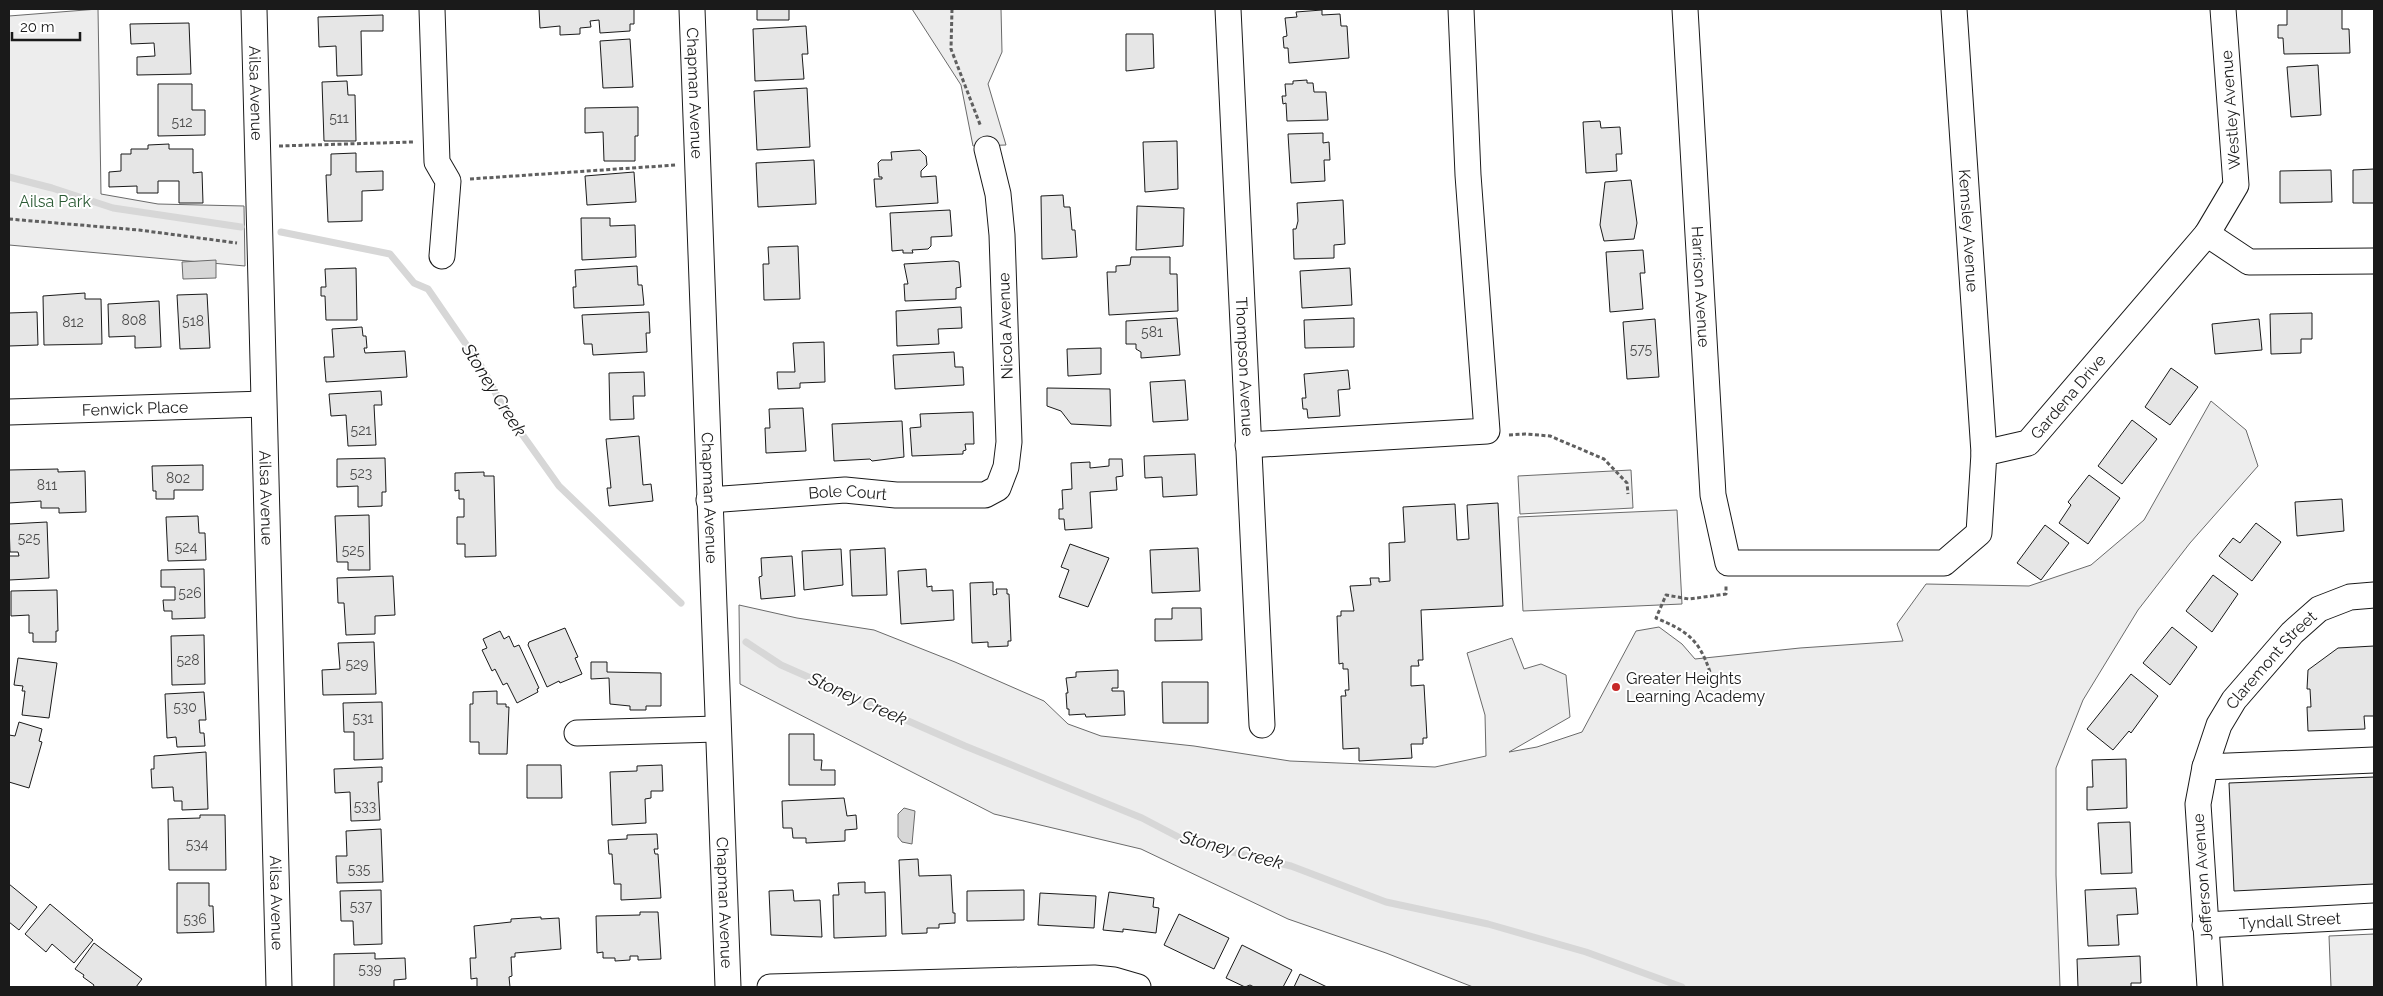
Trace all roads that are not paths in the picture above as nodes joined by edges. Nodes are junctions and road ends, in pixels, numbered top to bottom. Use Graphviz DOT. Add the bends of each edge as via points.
graph roads {
  1 [pos="254,9"];
  2 [pos="432,9"];
  3 [pos="692,9"];
  4 [pos="1228,9"];
  5 [pos="1461,9"];
  6 [pos="1685,9"];
  7 [pos="1954,9"];
  8 [pos="2223,9"];
  9 [pos="987,149"];
  10 [pos="2208,234"];
  11 [pos="442,256"];
  12 [pos="2374,261"];
  13 [pos="263,404"];
  14 [pos="9,412"];
  15 [pos="1248,445"];
  16 [pos="1984,453"];
  17 [pos="985,495"];
  18 [pos="709,500"];
  19 [pos="2374,596"];
  20 [pos="1262,724"];
  21 [pos="717,729"];
  22 [pos="578,733"];
  23 [pos="2374,760"];
  24 [pos="2205,767"];
  25 [pos="2374,916"];
  26 [pos="2205,925"];
  27 [pos="279,987"];
  28 [pos="728,987"];
  29 [pos="770,987"];
  30 [pos="1138,987"];
  31 [pos="2210,987"];
  1 -- 13 [label="street, Ailsa Avenue"];
  2 -- 11 [label="street" via="437,162 448,181"];
  3 -- 18 [label="street, Chapman Avenue"];
  4 -- 15 [label="street, Thompson Avenue"];
  5 -- 15 [label="street" via="1468,175 1486,431"];
  6 -- 16 [label="street, Harrison Avenue" via="1713,495 1728,563 1944,563 1979,533"];
  7 -- 16 [label="street, Kemsley Avenue"];
  8 -- 10 [label="street, Westley Avenue" via="2236,185"];
  9 -- 17 [label="street, Nicola Avenue" via="998,194 1002,235 1008,442 1006,467 998,488"];
  10 -- 12 [label="street" via="2249,262"];
  10 -- 16 [label="street, Gardena Drive" via="2028,444"];
  13 -- 14 [label="street, Fenwick Place"];
  13 -- 27 [label="street, Ailsa Avenue"];
  15 -- 20 [label="street, Thompson Avenue"];
  17 -- 18 [label="street, Bole Court" via="896,495 845,490"];
  18 -- 21 [label="street, Chapman Avenue"];
  19 -- 24 [label="street, Claremont Street" via="2350,596 2320,609 2292,633 2234,700 2219,725"];
  21 -- 22 [label="street"];
  21 -- 28 [label="street, Chapman Avenue"];
  23 -- 24 [label="street"];
  24 -- 26 [label="street, Jefferson Avenue" via="2198,804"];
  25 -- 26 [label="street, Tyndall Street"];
  26 -- 31 [label="street, Jefferson Avenue"];
  29 -- 30 [label="street" via="1094,978"];
}
